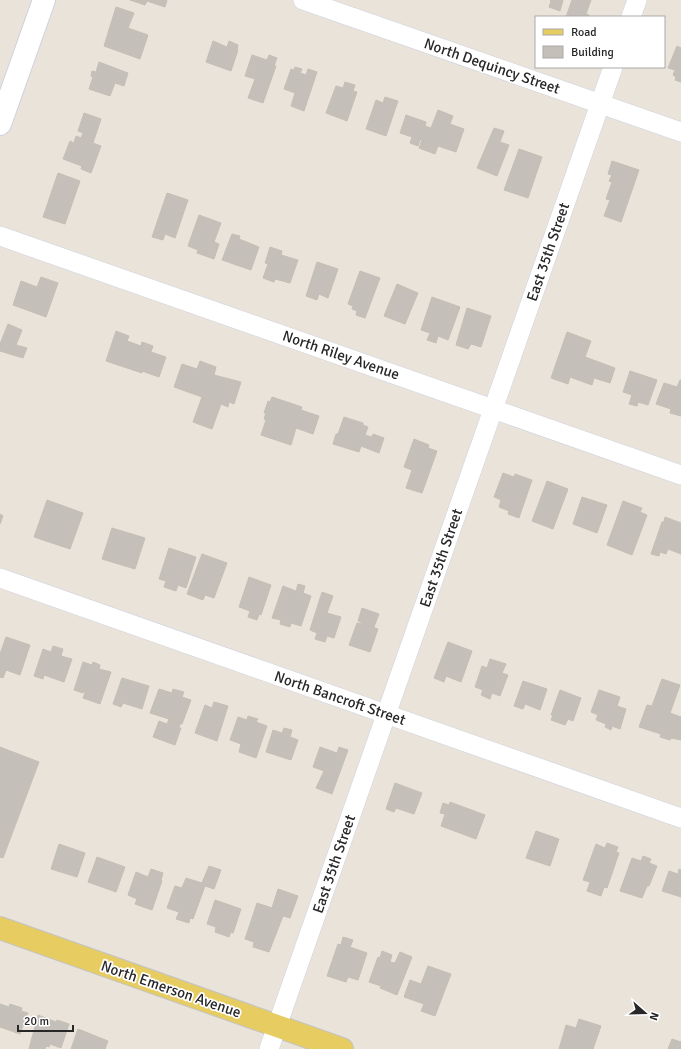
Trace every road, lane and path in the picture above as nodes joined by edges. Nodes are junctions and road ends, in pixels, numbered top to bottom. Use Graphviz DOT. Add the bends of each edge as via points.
graph roads {
  1 [pos="44,0"];
  2 [pos="303,0"];
  3 [pos="637,0"];
  4 [pos="631,16"];
  5 [pos="613,68"];
  6 [pos="600,104"];
  7 [pos="0,124"];
  8 [pos="681,132"];
  9 [pos="0,236"];
  10 [pos="493,409"];
  11 [pos="681,475"];
  12 [pos="0,578"];
  13 [pos="386,714"];
  14 [pos="681,818"];
  15 [pos="0,928"];
  16 [pos="278,1026"];
  17 [pos="269,1049"];
  18 [pos="342,1049"];
  1 -- 7 [label="main road"];
  2 -- 6 [label="street, North Dequincy Street"];
  3 -- 4 [label="street"];
  5 -- 6 [label="street, East 35th Street"];
  6 -- 8 [label="street, North Dequincy Street"];
  6 -- 10 [label="street, East 35th Street"];
  9 -- 10 [label="street, North Riley Avenue"];
  10 -- 11 [label="street, North Riley Avenue"];
  10 -- 13 [label="street, East 35th Street"];
  12 -- 13 [label="street, North Bancroft Street"];
  13 -- 14 [label="street, North Bancroft Street"];
  13 -- 16 [label="street, East 35th Street"];
  15 -- 16 [label="main road, North Emerson Avenue"];
  16 -- 17 [label="street, East 35th Street"];
  16 -- 18 [label="main road, North Emerson Avenue"];
}
